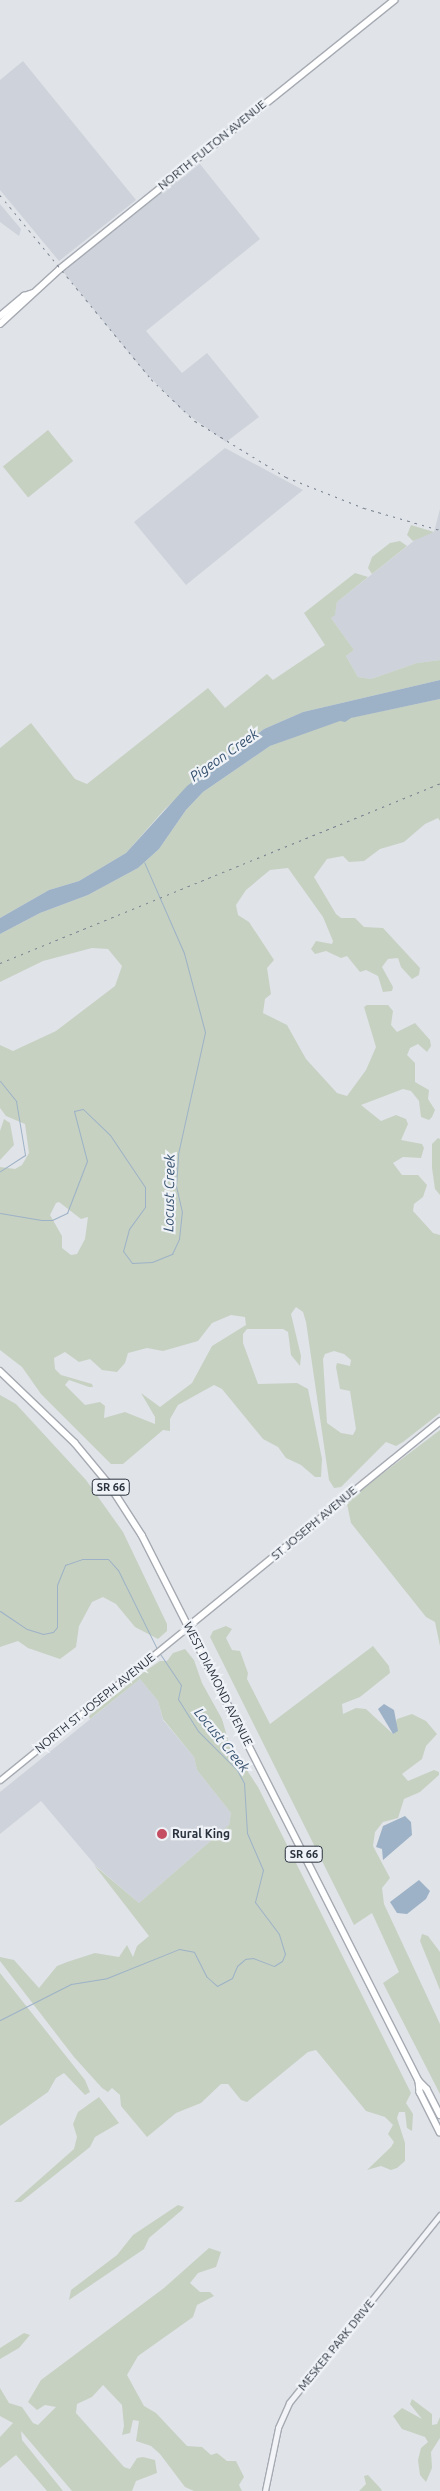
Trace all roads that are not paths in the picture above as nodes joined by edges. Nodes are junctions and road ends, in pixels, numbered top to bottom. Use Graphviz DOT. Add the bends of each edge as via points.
graph roads {
  1 [pos="394,0"];
  2 [pos="33,293"];
  3 [pos="0,316"];
  4 [pos="0,324"];
  5 [pos="0,1371"];
  6 [pos="440,1421"];
  7 [pos="189,1626"];
  8 [pos="0,1780"];
  9 [pos="419,2081"];
  10 [pos="440,2115"];
  11 [pos="440,2132"];
  12 [pos="440,2215"];
  13 [pos="265,2491"];
  1 -- 2 [label="main road, NORTH FULTON AVENUE"];
  2 -- 3 [label="main road, NORTH FULTON AVENUE" via="24,296"];
  2 -- 4 [label="main road, NORTH FULTON AVENUE"];
  5 -- 7 [label="main road, WEST DIAMOND AVENUE / SR 66" via="63,1429 109,1484 142,1535"];
  6 -- 7 [label="main road, ST JOSEPH AVENUE"];
  7 -- 8 [label="main road, NORTH ST JOSEPH AVENUE"];
  7 -- 9 [label="main road, WEST DIAMOND AVENUE / SR 66"];
  9 -- 10 [label="main road, WEST DIAMOND AVENUE / SR 66" via="427,2089"];
  9 -- 11 [label="main road, WEST DIAMOND AVENUE / SR 66" via="420,2092"];
  12 -- 13 [label="street, MESKER PARK DRIVE" via="289,2403 278,2428"];
}
